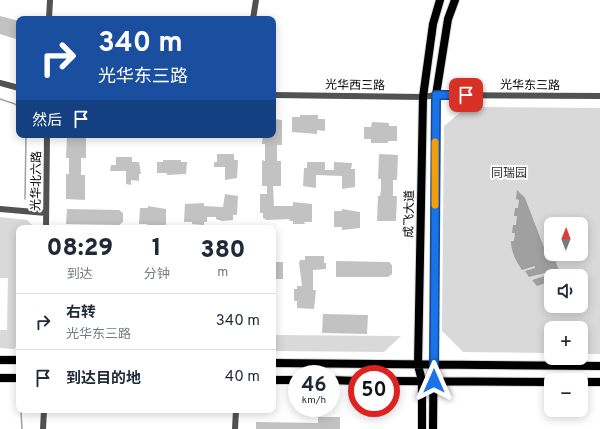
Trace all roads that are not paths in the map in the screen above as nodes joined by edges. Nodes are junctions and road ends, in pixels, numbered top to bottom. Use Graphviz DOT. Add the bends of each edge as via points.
graph roads {
  1 [pos="50,0"];
  2 [pos="256,0"];
  3 [pos="440,0"];
  4 [pos="455,0"];
  5 [pos="49,16"];
  6 [pos="253,16"];
  7 [pos="0,83"];
  8 [pos="16,87"];
  9 [pos="276,95"];
  10 [pos="436,95"];
  11 [pos="600,96"];
  12 [pos="423,97"];
  13 [pos="48,138"];
  14 [pos="0,209"];
  15 [pos="46,213"];
  16 [pos="46,225"];
  17 [pos="0,360"];
  18 [pos="16,360"];
  19 [pos="276,363"];
  20 [pos="418,364"];
  21 [pos="434,364"];
  22 [pos="600,366"];
  23 [pos="0,378"];
  24 [pos="16,378"];
  25 [pos="276,380"];
  26 [pos="288,380"];
  27 [pos="400,381"];
  28 [pos="422,381"];
  29 [pos="434,381"];
  30 [pos="544,382"];
  31 [pos="588,382"];
  32 [pos="600,382"];
  33 [pos="44,413"];
  34 [pos="236,413"];
  35 [pos="43,429"];
  36 [pos="235,429"];
  37 [pos="422,429"];
  38 [pos="433,429"];
  1 -- 5 [label="street"];
  2 -- 6 [label="street"];
  3 -- 12 [label="main road, 成飞大道" via="433,24"];
  4 -- 10 [label="main road" via="447,26"];
  7 -- 8 [label="street"];
  9 -- 12 [label="street, 光华西三路"];
  10 -- 11 [label="street, 光华东三路"];
  10 -- 12 [label="street, 光华西三路"];
  10 -- 21 [label="main road"];
  12 -- 20 [label="main road, 成飞大道"];
  13 -- 15 [label="street, 光华北六路"];
  14 -- 15 [label="street"];
  15 -- 16 [label="street, 光华北六路"];
  17 -- 18 [label="main road"];
  19 -- 20 [label="main road"];
  20 -- 21 [label="main road"];
  20 -- 28 [label="main road, 成飞大道"];
  21 -- 22 [label="main road"];
  21 -- 29 [label="main road"];
  23 -- 24 [label="main road"];
  25 -- 26 [label="main road"];
  27 -- 28 [label="main road"];
  28 -- 29 [label="main road"];
  28 -- 37 [label="main road, 成飞大道"];
  29 -- 30 [label="main road"];
  29 -- 38 [label="main road"];
  31 -- 32 [label="main road"];
  33 -- 35 [label="street"];
  34 -- 36 [label="street"];
}
